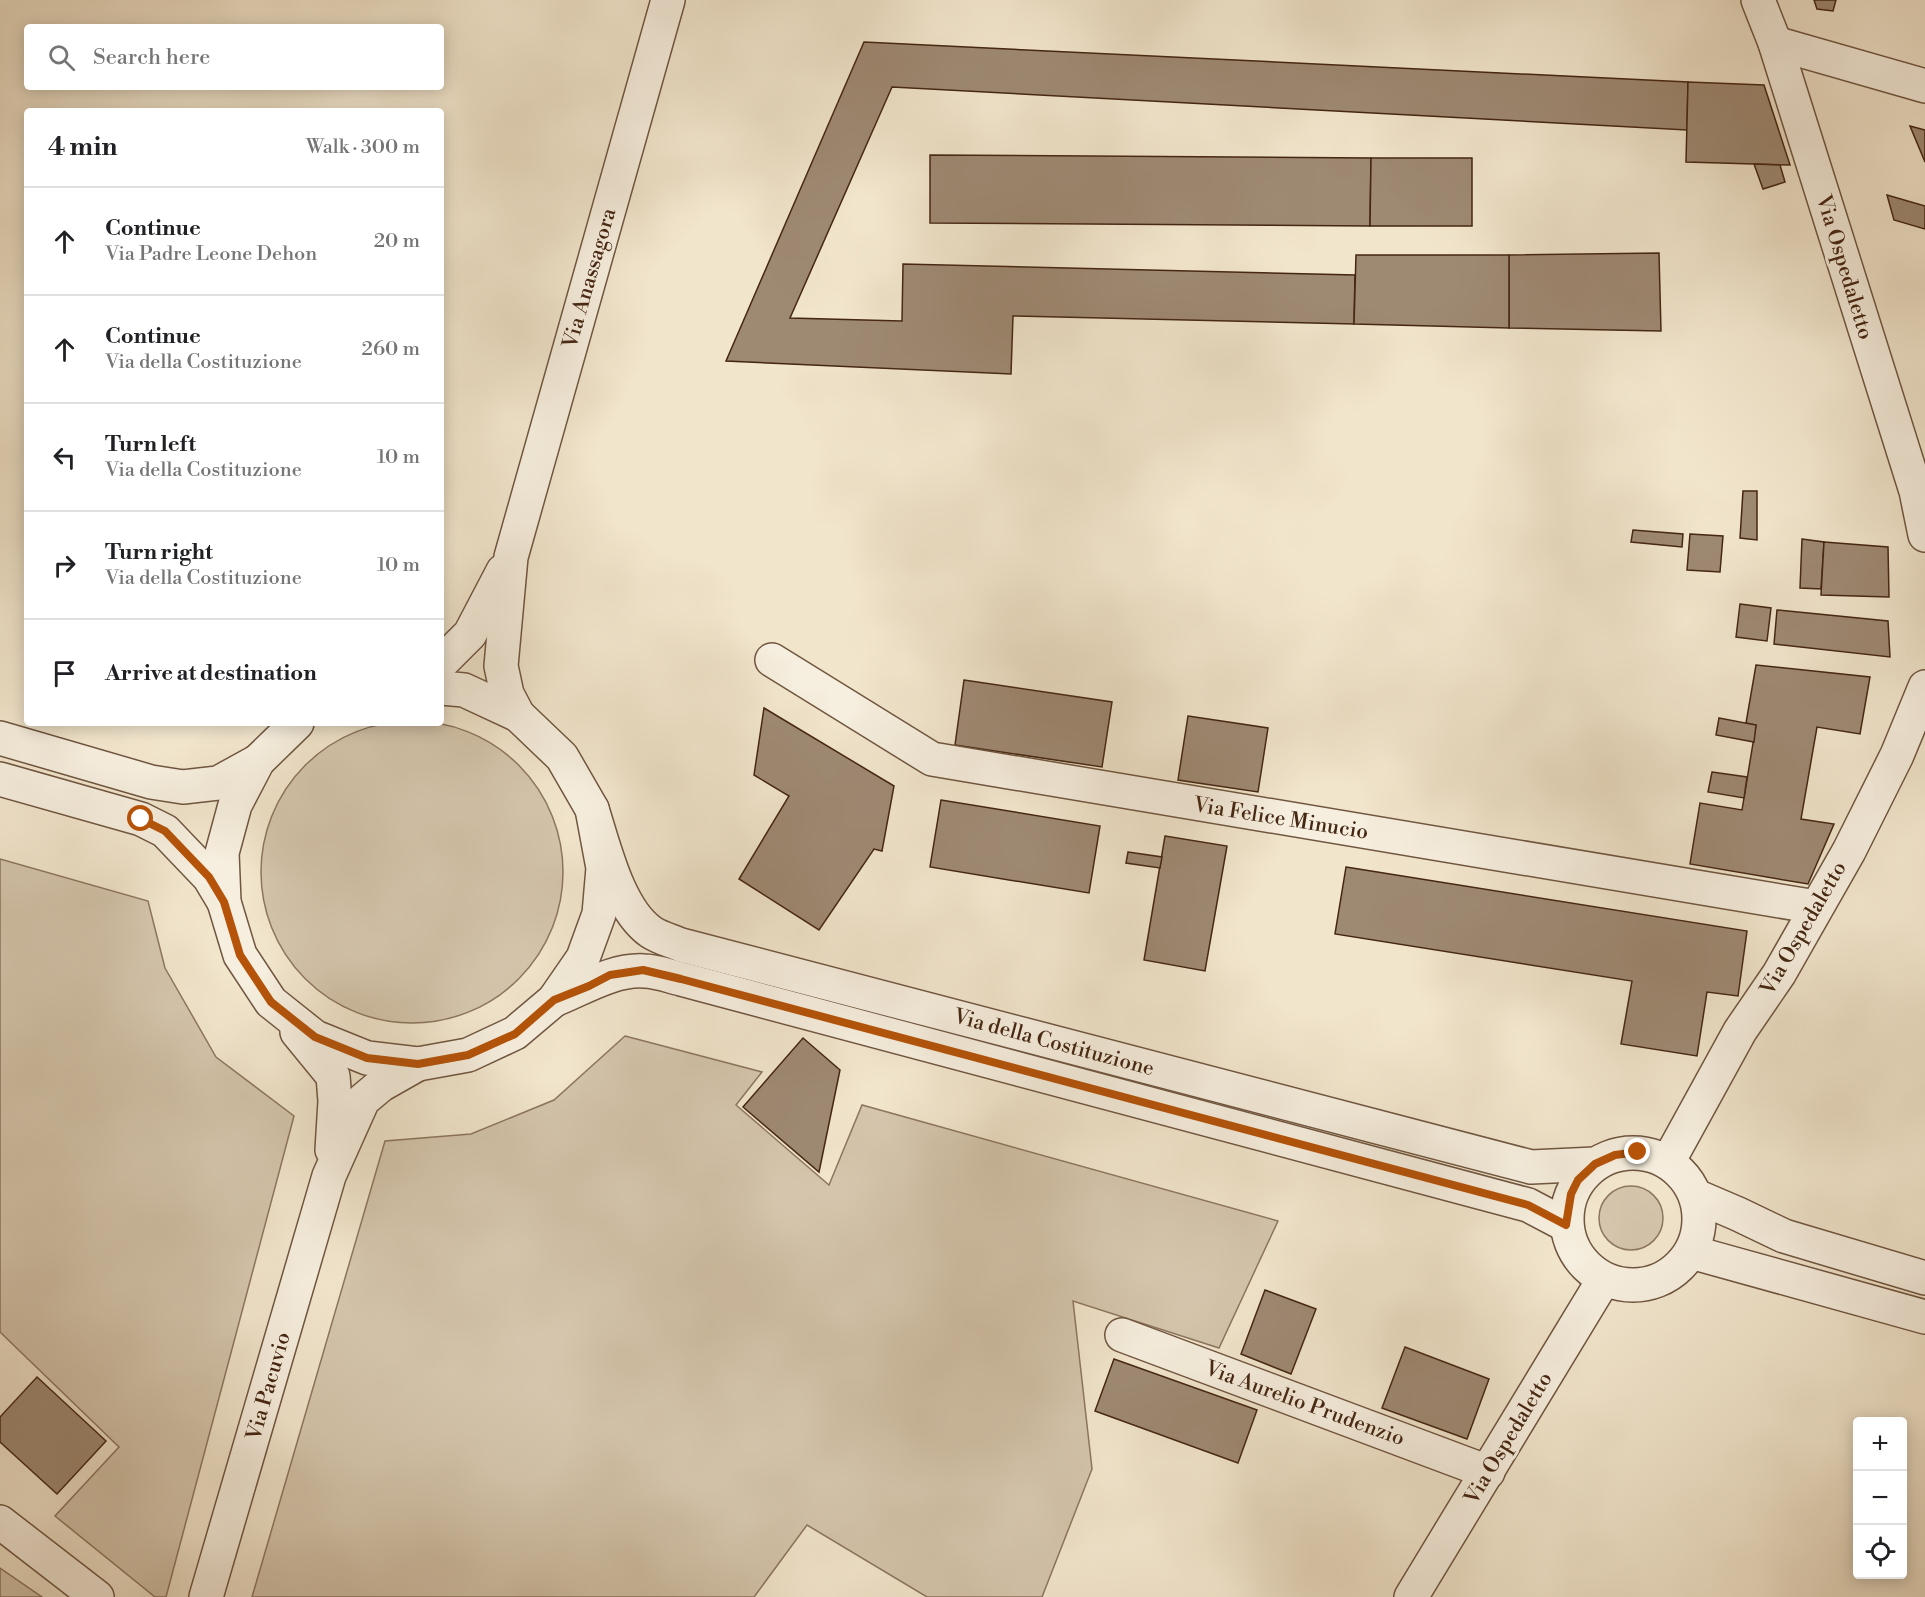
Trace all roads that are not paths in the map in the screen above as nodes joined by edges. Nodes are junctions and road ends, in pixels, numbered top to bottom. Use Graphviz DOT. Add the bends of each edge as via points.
graph roads {
  1 [pos="668,0"];
  2 [pos="1758,0"];
  3 [pos="1775,43"];
  4 [pos="1925,86"];
  5 [pos="1925,535"];
  6 [pos="511,556"];
  7 [pos="444,660"];
  8 [pos="772,660"];
  9 [pos="1925,687"];
  10 [pos="444,688"];
  11 [pos="518,715"];
  12 [pos="294,726"];
  13 [pos="0,738"];
  14 [pos="258,761"];
  15 [pos="0,779"];
  16 [pos="592,809"];
  17 [pos="224,902"];
  18 [pos="1816,907"];
  19 [pos="554,1000"];
  20 [pos="271,1002"];
  21 [pos="418,1064"];
  22 [pos="1668,1162"];
  23 [pos="1595,1164"];
  24 [pos="329,1176"];
  25 [pos="1696,1196"];
  26 [pos="1566,1225"];
  27 [pos="1691,1252"];
  28 [pos="1925,1278"];
  29 [pos="1604,1279"];
  30 [pos="1925,1317"];
  31 [pos="1122,1335"];
  32 [pos="1488,1472"];
  33 [pos="0,1522"];
  34 [pos="97,1597"];
  35 [pos="206,1597"];
  36 [pos="1411,1597"];
  1 -- 6 [label="street, Via Anassagora"];
  2 -- 3 [label="street, Via Ospedaletto"];
  3 -- 4 [label="street"];
  3 -- 5 [label="street, Via Ospedaletto" via="1916,491"];
  6 -- 7 [label="street, Via Anassagora" via="470,634"];
  6 -- 11 [label="street, Via Anassagora" via="501,666 507,694"];
  8 -- 18 [label="street, Via Felice Minucio" via="932,759"];
  9 -- 18 [label="street, Via Ospedaletto" via="1897,755"];
  10 -- 11 [label="street, Via della Costituzione" via="464,690"];
  11 -- 16 [label="street, Via della Costituzione" via="562,757"];
  12 -- 14 [label="street, Via della Costituzione"];
  13 -- 14 [label="street" via="183,788 218,783"];
  14 -- 17 [label="street, Via della Costituzione" via="234,805 222,853"];
  15 -- 17 [label="street" via="141,819 165,831 209,877"];
  16 -- 19 [label="street, Via della Costituzione" via="603,868 599,914 583,958"];
  16 -- 23 [label="street, Via della Costituzione" via="618,887 638,920 652,933 681,945 1531,1167"];
  17 -- 20 [label="street, Via della Costituzione" via="240,955"];
  18 -- 22 [label="street, Via Ospedaletto" via="1779,974 1740,1031"];
  19 -- 21 [label="street, Via della Costituzione" via="515,1034 468,1055"];
  19 -- 26 [label="street, Via della Costituzione" via="610,975 643,970 1528,1205"];
  20 -- 21 [label="street, Via della Costituzione" via="315,1037 367,1058"];
  20 -- 24 [label="street, Via Pacuvio" via="333,1076"];
  21 -- 24 [label="street, Via Pacuvio" via="363,1100"];
  22 -- 23 [label="street, Via della Costituzione" via="1638,1152 1615,1155"];
  22 -- 25 [label="street, Via della Costituzione" via="1684,1176"];
  23 -- 26 [label="street, Via della Costituzione" via="1578,1180 1571,1194"];
  24 -- 35 [label="street, Via Pacuvio"];
  25 -- 27 [label="street, Via della Costituzione" via="1699,1226"];
  25 -- 28 [label="street" via="1784,1236"];
  26 -- 29 [label="street, Via della Costituzione" via="1572,1247 1582,1262"];
  27 -- 29 [label="street, Via della Costituzione" via="1668,1276 1649,1283 1626,1286"];
  27 -- 30 [label="street"];
  29 -- 32 [label="street, Via Ospedaletto"];
  31 -- 32 [label="street, Via Aurelio Prudenzio"];
  32 -- 36 [label="street, Via Ospedaletto"];
  33 -- 34 [label="street"];
}
